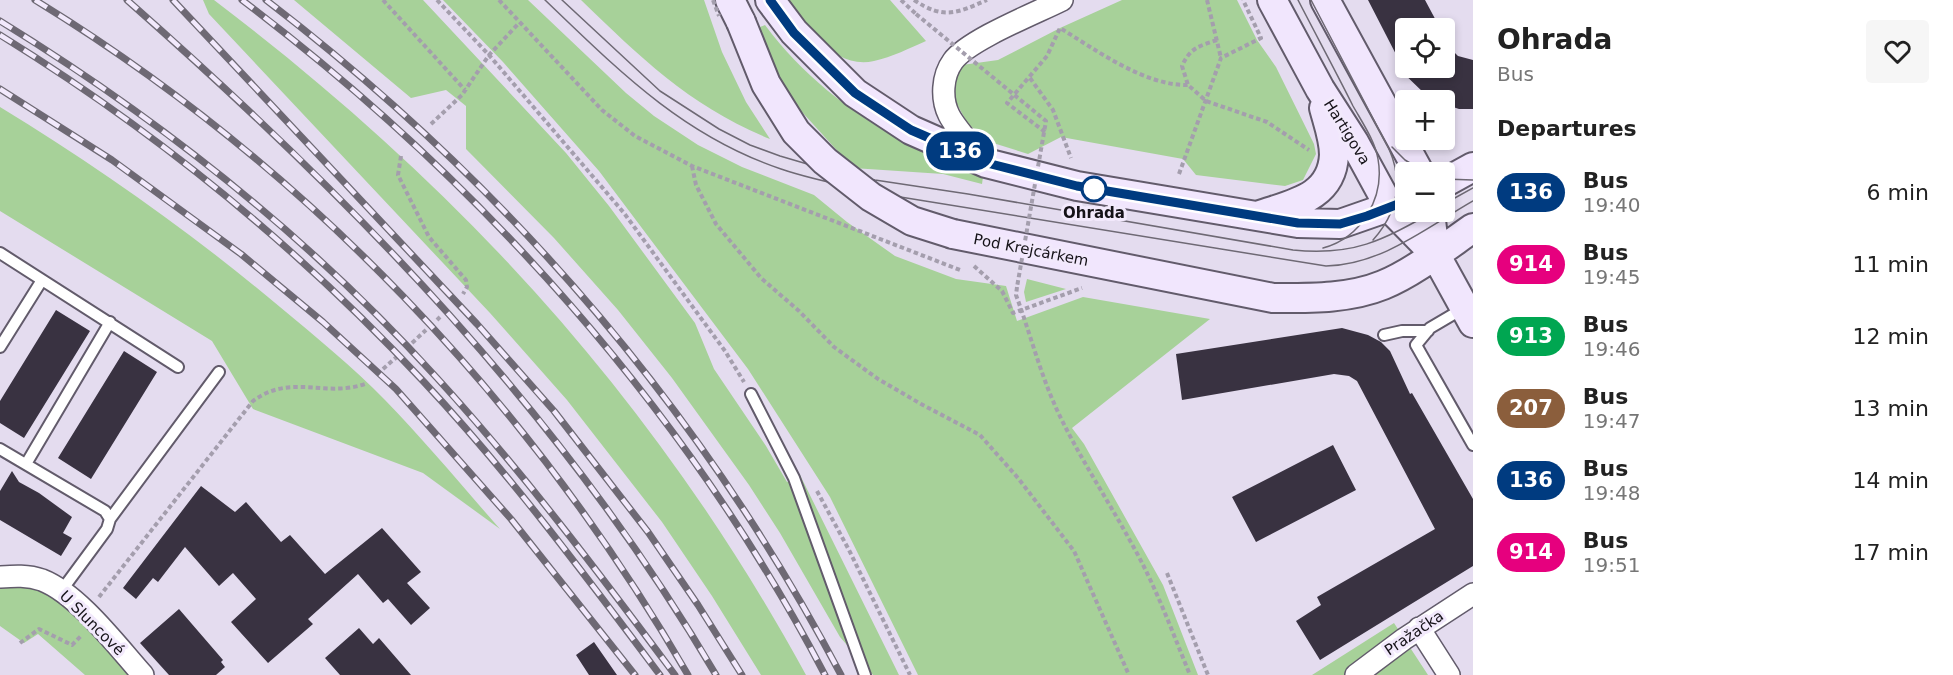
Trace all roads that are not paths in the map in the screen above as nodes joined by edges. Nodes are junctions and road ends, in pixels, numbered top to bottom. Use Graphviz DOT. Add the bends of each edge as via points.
graph roads {
  1 [pos="770,0"];
  2 [pos="1062,0"];
  3 [pos="1272,0"];
  4 [pos="1325,0"];
  5 [pos="736,11"];
  6 [pos="1320,89"];
  7 [pos="1414,162"];
  8 [pos="987,163"];
  9 [pos="1473,167"];
  10 [pos="1455,177"];
  11 [pos="1395,201"];
  12 [pos="1395,205"];
  13 [pos="1260,215"];
  14 [pos="1411,222"];
  15 [pos="1431,222"];
  16 [pos="1473,228"];
  17 [pos="0,253"];
  18 [pos="1435,254"];
  19 [pos="42,280"];
  20 [pos="1469,315"];
  21 [pos="110,322"];
  22 [pos="1428,331"];
  23 [pos="1384,335"];
  24 [pos="0,347"];
  25 [pos="178,367"];
  26 [pos="219,372"];
  27 [pos="751,394"];
  28 [pos="1473,445"];
  29 [pos="0,449"];
  30 [pos="26,464"];
  31 [pos="110,519"];
  32 [pos="0,577"];
  33 [pos="62,590"];
  34 [pos="1473,594"];
  35 [pos="1419,628"];
  36 [pos="143,675"];
  37 [pos="865,675"];
  38 [pos="1356,675"];
  39 [pos="1449,675"];
  1 -- 8 [label="main road" via="794,33 855,93 911,130"];
  2 -- 8 [label="street" via="967,48 953,61 946,75 945,104 949,116"];
  3 -- 6 [label="main road, Hartigova"];
  4 -- 7 [label="main road"];
  5 -- 18 [label="main road, Pod Krejcárkem, bridge" via="766,84 796,132 871,197 912,221 953,234 1273,298 1318,298 1382,286"];
  6 -- 11 [label="main road, Hartigova"];
  6 -- 13 [label="main road" via="1334,154 1326,180 1305,200"];
  8 -- 13 [label="main road" via="1077,186"];
  9 -- 10 [label="main road"];
  12 -- 13 [label="main road" via="1340,224 1298,223"];
  14 -- 18 [label="main road, Hartigova"];
  15 -- 18 [label="main road, Hartigova"];
  16 -- 18 [label="main road, Pod Krejcárkem"];
  17 -- 19 [label="lane"];
  18 -- 20 [label="main road, Hartigova"];
  19 -- 21 [label="lane"];
  19 -- 24 [label="lane"];
  20 -- 22 [label="lane"];
  21 -- 25 [label="lane"];
  21 -- 30 [label="lane"];
  22 -- 23 [label="lane"];
  22 -- 28 [label="lane" via="1416,345"];
  26 -- 31 [label="lane"];
  27 -- 37 [label="lane" via="794,478"];
  29 -- 30 [label="lane"];
  30 -- 31 [label="lane" via="105,511"];
  31 -- 33 [label="lane" via="107,529"];
  32 -- 33 [label="street, U Sluncové" via="40,580"];
  33 -- 36 [label="street, U Sluncové"];
  34 -- 35 [label="street, Pražačka"];
  35 -- 38 [label="street, Pražačka"];
  35 -- 39 [label="street"];
}
